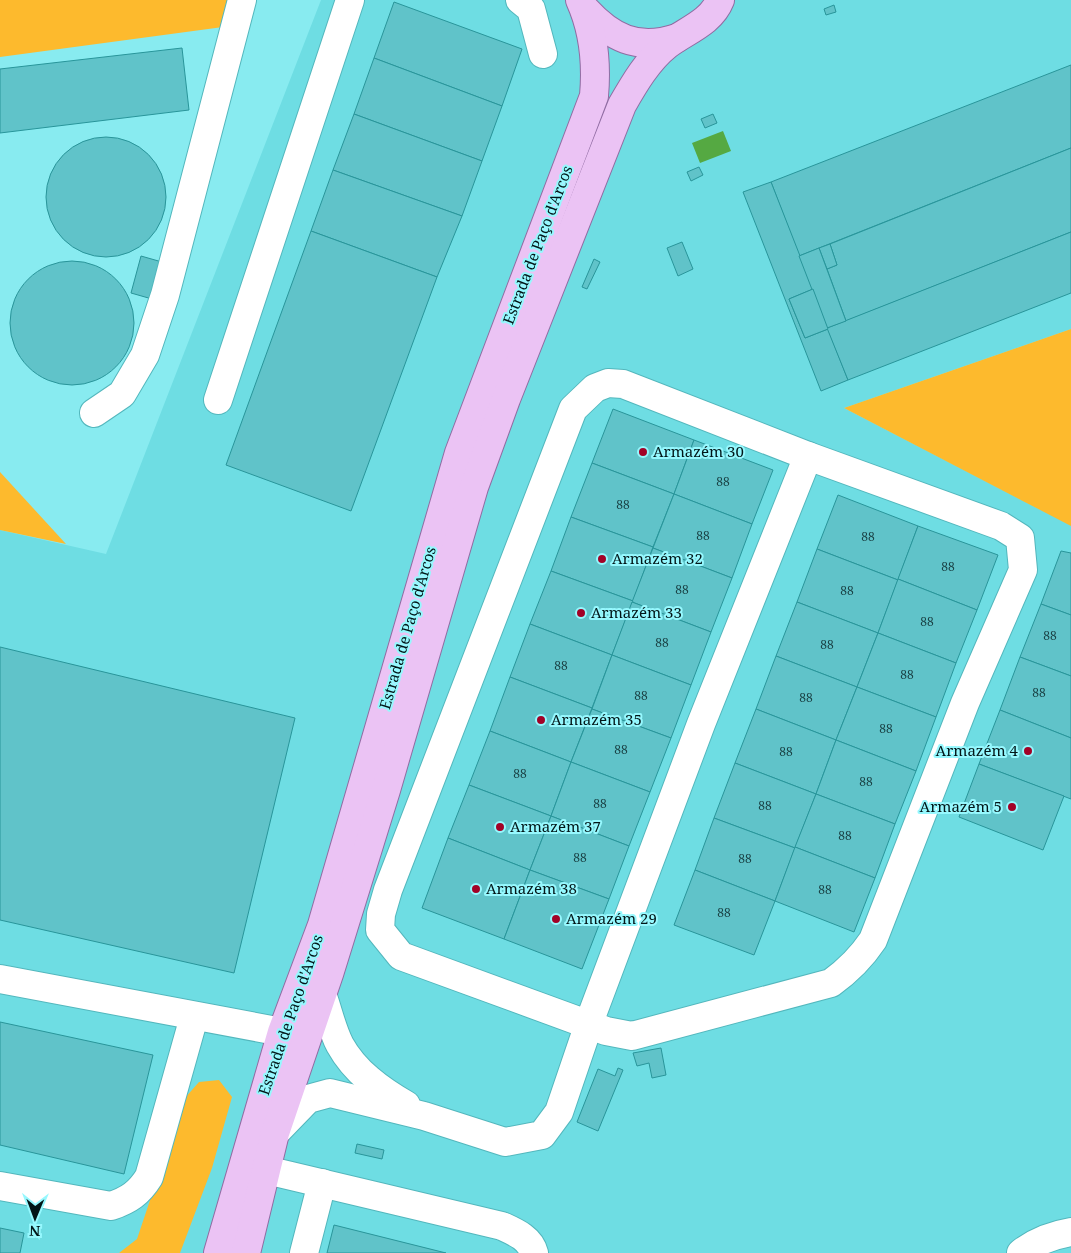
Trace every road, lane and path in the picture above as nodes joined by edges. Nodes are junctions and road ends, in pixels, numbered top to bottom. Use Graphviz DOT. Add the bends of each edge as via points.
graph roads {
  1 [pos="242,0"];
  2 [pos="350,0"];
  3 [pos="520,0"];
  4 [pos="721,2"];
  5 [pos="582,4"];
  6 [pos="679,38"];
  7 [pos="543,54"];
  8 [pos="218,400"];
  9 [pos="94,413"];
  10 [pos="808,456"];
  11 [pos="0,979"];
  12 [pos="322,994"];
  13 [pos="194,1017"];
  14 [pos="588,1025"];
  15 [pos="282,1032"];
  16 [pos="424,1116"];
  17 [pos="276,1132"];
  18 [pos="266,1170"];
  19 [pos="322,1184"];
  20 [pos="0,1186"];
  21 [pos="1071,1232"];
  22 [pos="218,1253"];
  23 [pos="246,1253"];
  24 [pos="304,1253"];
  25 [pos="534,1253"];
  26 [pos="1021,1253"];
  1 -- 9 [label="lane" via="166,295 145,355 122,394"];
  2 -- 8 [label="lane"];
  3 -- 7 [label="lane" via="531,9"];
  4 -- 6 [label="main road, Estrada de Paço d'Arcos" via="696,27"];
  5 -- 6 [label="main road, Estrada de Paço d'Arcos" via="608,31 626,40 662,44"];
  5 -- 15 [label="main road, Estrada de Paço d'Arcos" via="595,53 594,96 459,454 322,925"];
  6 -- 12 [label="main road, Estrada de Paço d'Arcos" via="654,58 622,105 506,399 474,487 386,790"];
  10 -- 14 [label="lane"];
  10 -- 14 [label="lane" via="1001,526 1020,538 1023,570 965,703 873,940 858,961 831,983 632,1036"];
  10 -- 14 [label="lane" via="623,384 608,383 595,388 573,409 388,890 380,930 401,956"];
  11 -- 13 [label="lane"];
  12 -- 16 [label="lane" via="340,1045 354,1064 379,1089"];
  12 -- 17 [label="main road, Estrada de Paço d'Arcos"];
  13 -- 15 [label="lane"];
  13 -- 20 [label="lane" via="149,1177 140,1191 111,1206"];
  14 -- 16 [label="lane" via="559,1112 542,1136 505,1142"];
  15 -- 22 [label="main road, Estrada de Paço d'Arcos"];
  16 -- 17 [label="lane" via="330,1093 308,1099"];
  17 -- 18 [label="main road, Estrada de Paço d'Arcos"];
  18 -- 19 [label="lane"];
  18 -- 23 [label="main road, Estrada de Paço d'Arcos"];
  19 -- 24 [label="lane"];
  19 -- 25 [label="lane" via="502,1226 523,1236"];
  21 -- 26 [label="lane" via="1030,1246"];
}
